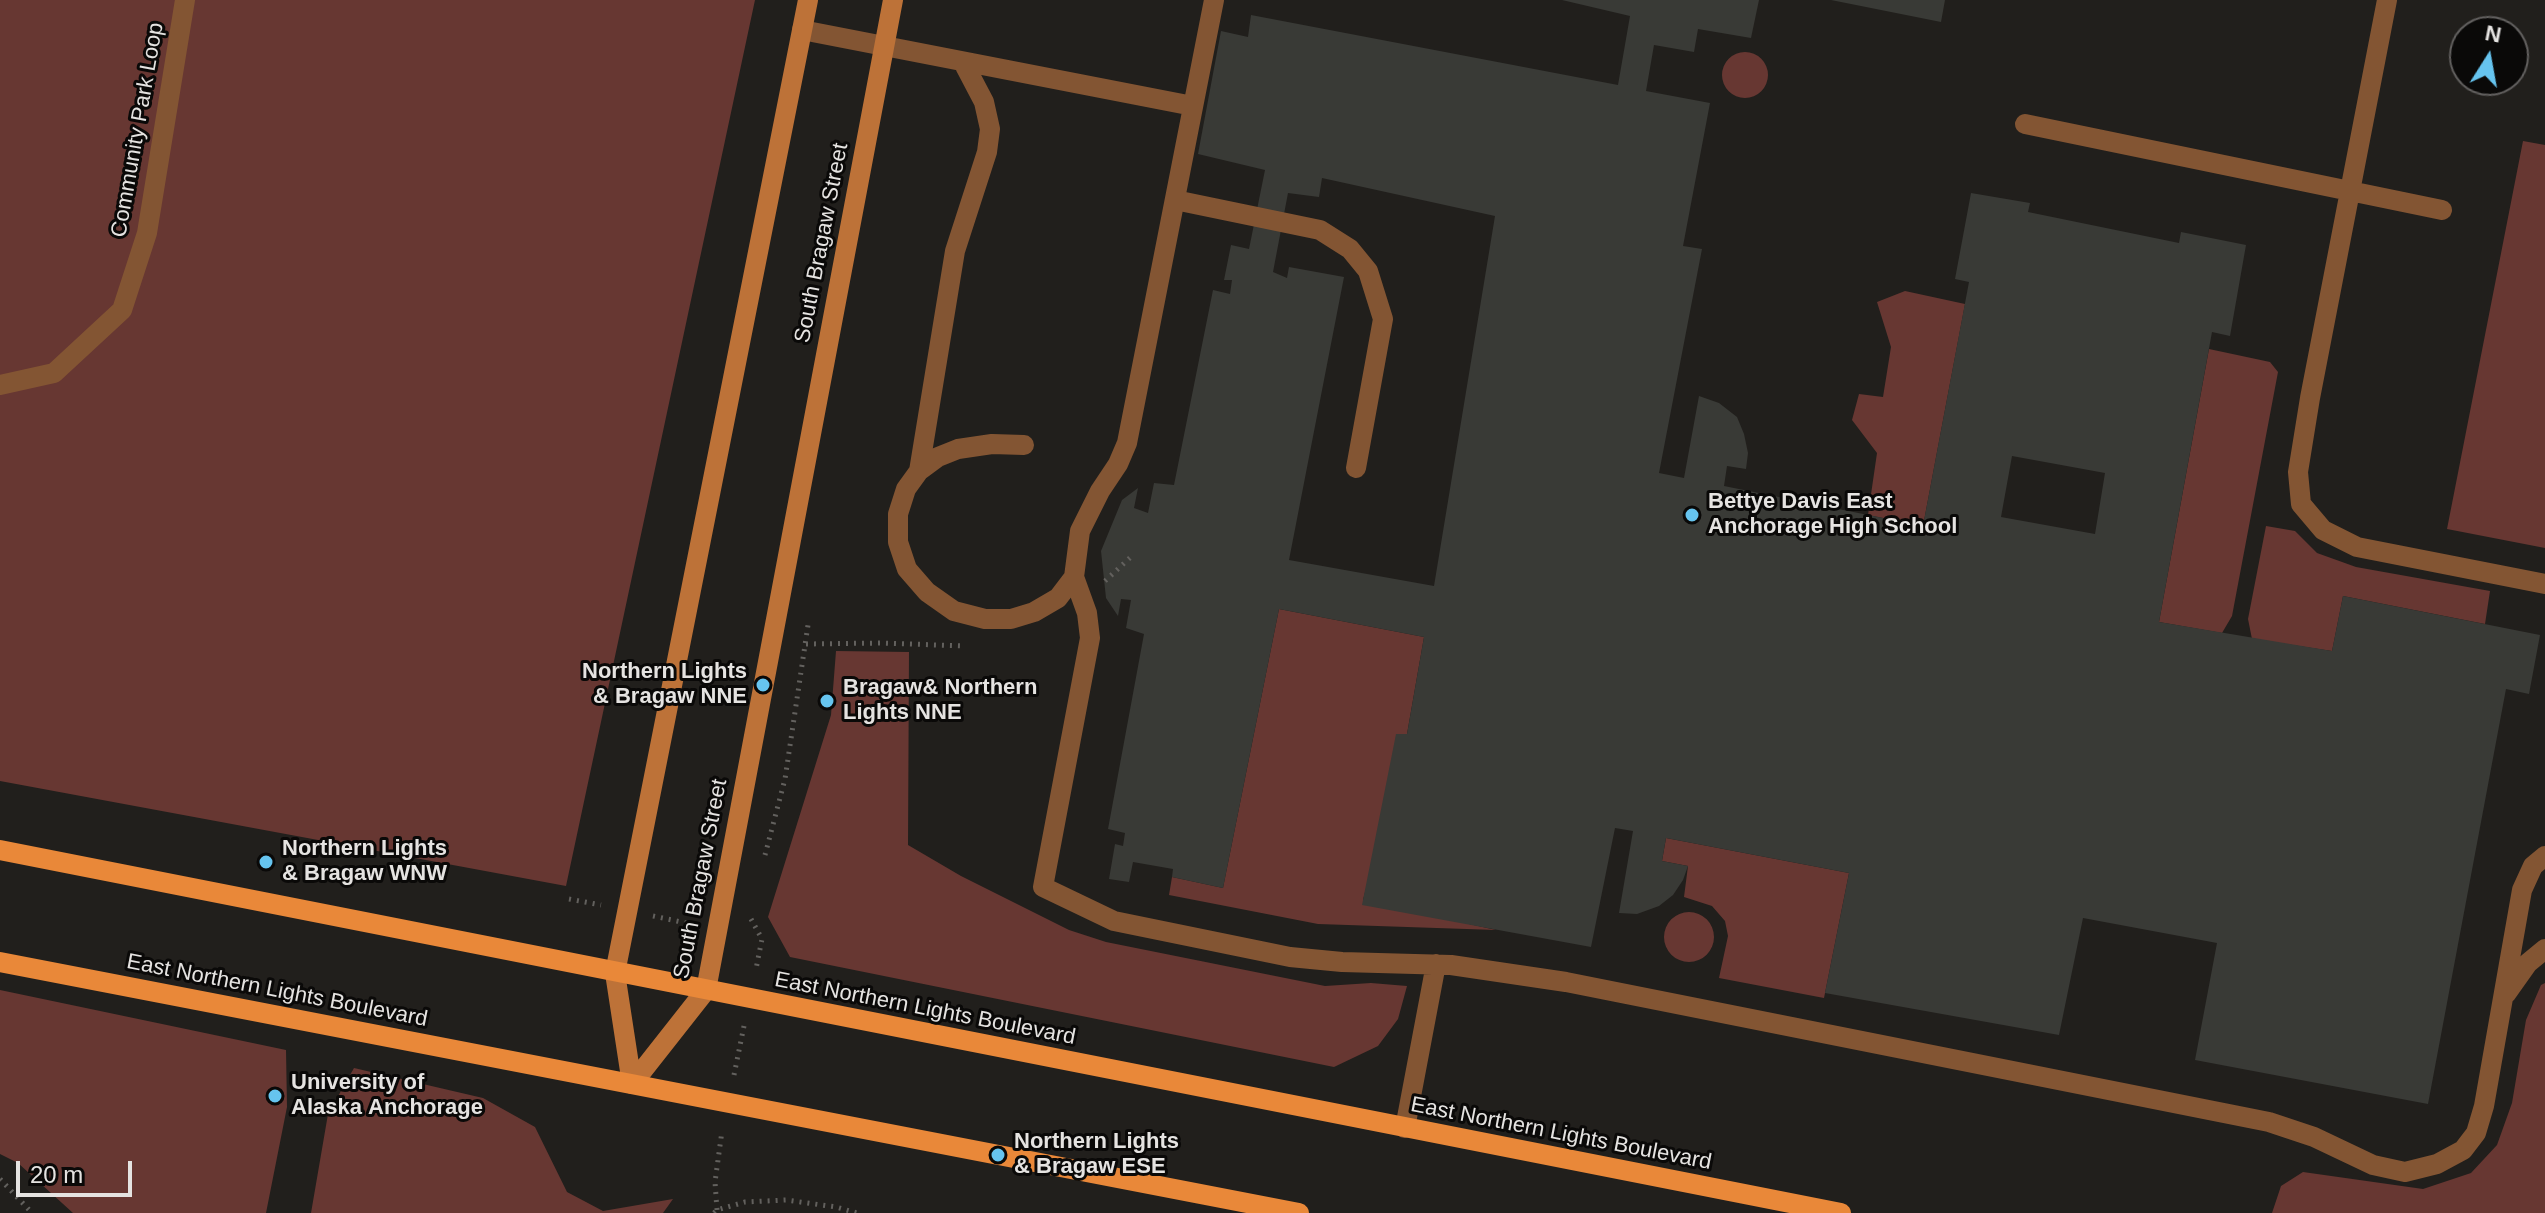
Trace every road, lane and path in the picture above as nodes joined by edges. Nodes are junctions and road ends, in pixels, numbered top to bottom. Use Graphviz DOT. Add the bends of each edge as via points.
graph roads {
  1 [pos="185,0"];
  2 [pos="808,0"];
  3 [pos="893,0"];
  4 [pos="1214,0"];
  5 [pos="2387,0"];
  6 [pos="802,30"];
  7 [pos="884,46"];
  8 [pos="963,62"];
  9 [pos="1193,106"];
  10 [pos="2025,124"];
  11 [pos="2350,192"];
  12 [pos="1175,200"];
  13 [pos="2442,210"];
  14 [pos="0,385"];
  15 [pos="1024,445"];
  16 [pos="1356,468"];
  17 [pos="919,471"];
  18 [pos="1074,577"];
  19 [pos="2545,584"];
  20 [pos="0,850"];
  21 [pos="2545,856"];
  22 [pos="569,899"];
  23 [pos="628,911"];
  24 [pos="717,930"];
  25 [pos="2545,949"];
  26 [pos="0,962"];
  27 [pos="1436,964"];
  28 [pos="615,973"];
  29 [pos="706,990"];
  30 [pos="749,999"];
  31 [pos="2503,999"];
  32 [pos="632,1084"];
  33 [pos="728,1103"];
  34 [pos="1405,1128"];
  35 [pos="0,1179"];
  36 [pos="716,1211"];
  37 [pos="32,1213"];
  38 [pos="857,1213"];
  39 [pos="1299,1213"];
  40 [pos="1841,1213"];
  1 -- 14 [label="street, Community Park Loop" via="147,233 122,310 54,373"];
  2 -- 6 [label="main road"];
  3 -- 7 [label="main road, South Bragaw Street"];
  4 -- 9 [label="street"];
  5 -- 11 [label="street"];
  6 -- 7 [label="street"];
  6 -- 23 [label="main road"];
  7 -- 8 [label="street"];
  7 -- 24 [label="main road, South Bragaw Street"];
  8 -- 9 [label="street"];
  8 -- 17 [label="street" via="984,102 990,129 955,251"];
  9 -- 12 [label="street"];
  10 -- 11 [label="street"];
  11 -- 13 [label="street"];
  11 -- 19 [label="street" via="2298,472 2301,504 2323,530 2357,547"];
  12 -- 16 [label="street" via="1320,230 1350,249 1368,271 1383,319"];
  12 -- 18 [label="street" via="1127,443 1080,531"];
  15 -- 17 [label="street" via="958,449"];
  17 -- 18 [label="street" via="898,514 898,542 907,569 954,611 1011,619 1058,598"];
  18 -- 27 [label="street" via="1090,638 1043,887 1114,921 1290,957"];
  20 -- 28 [label="main road, East Northern Lights Boulevard"];
  21 -- 31 [label="street" via="2533,866 2522,890"];
  22 -- 23 [label="path"];
  23 -- 24 [label="path"];
  23 -- 28 [label="main road"];
  24 -- 29 [label="main road, South Bragaw Street"];
  24 -- 30 [label="path" via="762,939"];
  25 -- 31 [label="street" via="2528,963"];
  26 -- 32 [label="main road, East Northern Lights Boulevard"];
  27 -- 31 [label="street" via="1581,985 2269,1122 2373,1165 2405,1172 2463,1150 2476,1133"];
  27 -- 34 [label="street"];
  28 -- 29 [label="main road, East Northern Lights Boulevard"];
  28 -- 32 [label="main road"];
  29 -- 30 [label="main road, East Northern Lights Boulevard"];
  29 -- 32 [label="main road, South Bragaw Street"];
  30 -- 33 [label="path"];
  30 -- 34 [label="main road, East Northern Lights Boulevard"];
  32 -- 33 [label="main road, East Northern Lights Boulevard"];
  33 -- 36 [label="path" via="715,1182"];
  33 -- 39 [label="main road, East Northern Lights Boulevard"];
  34 -- 40 [label="main road, East Northern Lights Boulevard"];
  35 -- 37 [label="path"];
  36 -- 38 [label="path" via="745,1202 786,1200"];
}
